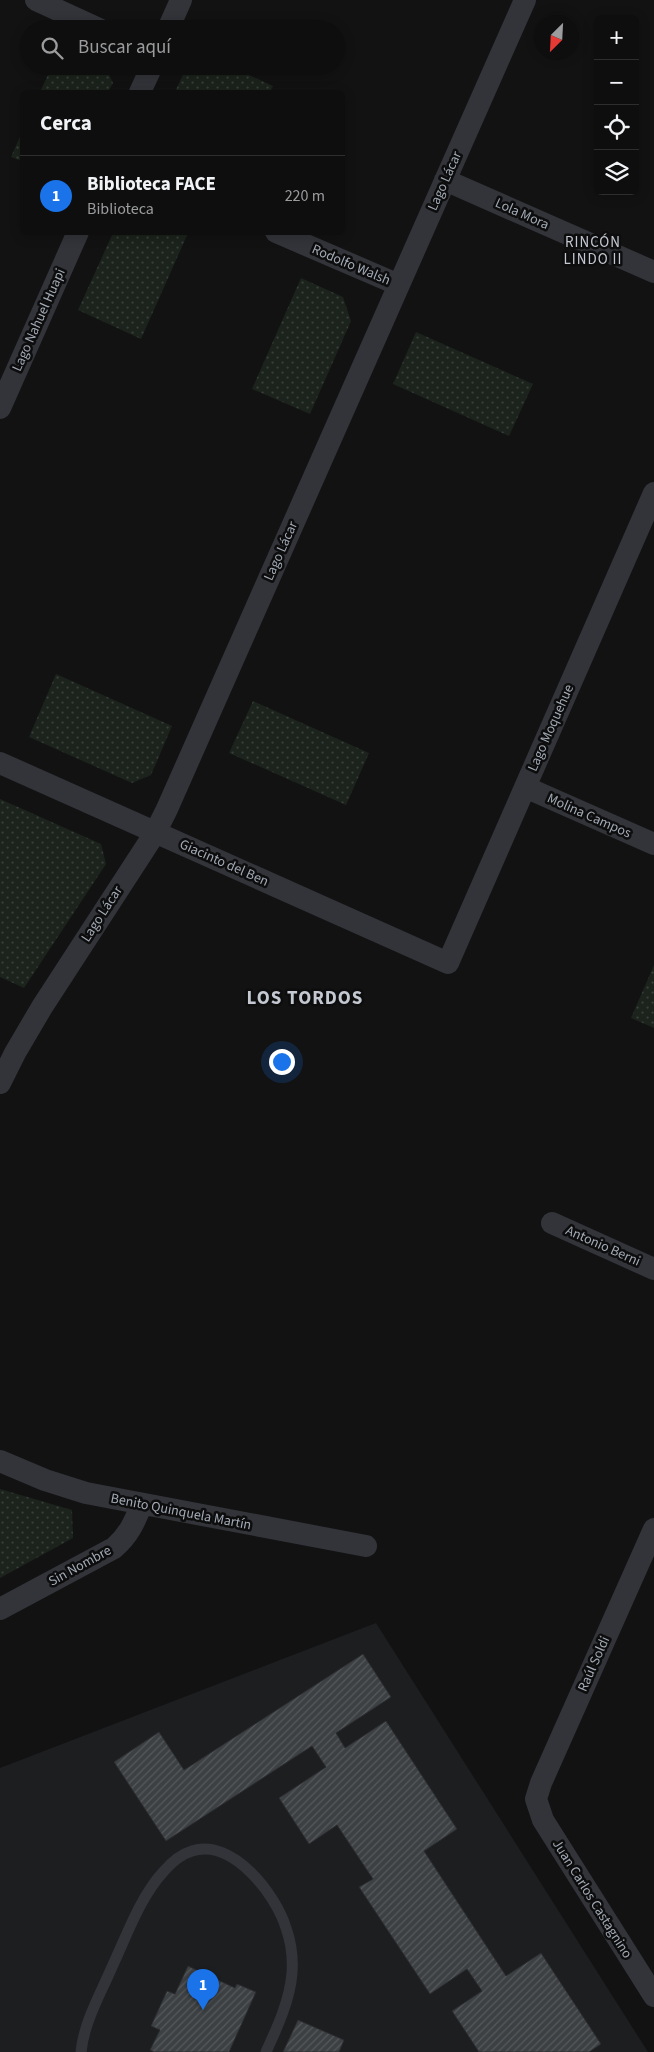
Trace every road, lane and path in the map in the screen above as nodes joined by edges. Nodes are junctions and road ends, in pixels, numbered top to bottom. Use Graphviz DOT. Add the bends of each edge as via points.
graph roads {
  1 [pos="36,0"];
  2 [pos="181,0"];
  3 [pos="525,0"];
  4 [pos="79,20"];
  5 [pos="172,20"];
  6 [pos="148,75"];
  7 [pos="141,90"];
  8 [pos="445,180"];
  9 [pos="77,235"];
  10 [pos="283,235"];
  11 [pos="654,272"];
  12 [pos="399,285"];
  13 [pos="0,408"];
  14 [pos="654,493"];
  15 [pos="0,763"];
  16 [pos="525,787"];
  17 [pos="155,833"];
  18 [pos="654,844"];
  19 [pos="448,963"];
  20 [pos="0,1083"];
  21 [pos="552,1223"];
  22 [pos="654,1269"];
  23 [pos="0,1461"];
  24 [pos="141,1505"];
  25 [pos="654,1529"];
  26 [pos="366,1546"];
  27 [pos="0,1609"];
  28 [pos="536,1799"];
  29 [pos="654,1996"];
  30 [pos="81,2052"];
  31 [pos="266,2052"];
  1 -- 4 [label="street"];
  2 -- 5 [label="street"];
  3 -- 8 [label="street, Lago Lácar"];
  6 -- 7 [label="street"];
  8 -- 11 [label="street, Lola Mora"];
  8 -- 12 [label="street, Lago Lácar"];
  9 -- 13 [label="street, Lago Nahuel Huapi"];
  10 -- 12 [label="street, Rodolfo Walsh"];
  12 -- 17 [label="street, Lago Lácar"];
  14 -- 16 [label="street, Lago Moquehue"];
  15 -- 17 [label="street, Giacinto del Ben"];
  16 -- 18 [label="street, Molina Campos"];
  16 -- 19 [label="street, Lago Moquehue"];
  17 -- 19 [label="street, Giacinto del Ben"];
  17 -- 20 [label="street, Lago Lácar" via="42,1007"];
  21 -- 22 [label="street, Antonio Berni"];
  23 -- 24 [label="street, Benito Quinquela Martín" via="65,1487"];
  24 -- 26 [label="street, Benito Quinquela Martín"];
  24 -- 27 [label="street, Sin Nombre" via="133,1526 114,1548"];
  25 -- 28 [label="street, Raúl Soldi"];
  28 -- 29 [label="street, Juan Carlos Castagnino" via="543,1820"];
  30 -- 31 [label="lane" via="90,2017 130,1927 152,1888 177,1860 192,1851 208,1849 240,1862 253,1875 278,1909 286,1928 292,1952 292,1974 283,2011"];
}
